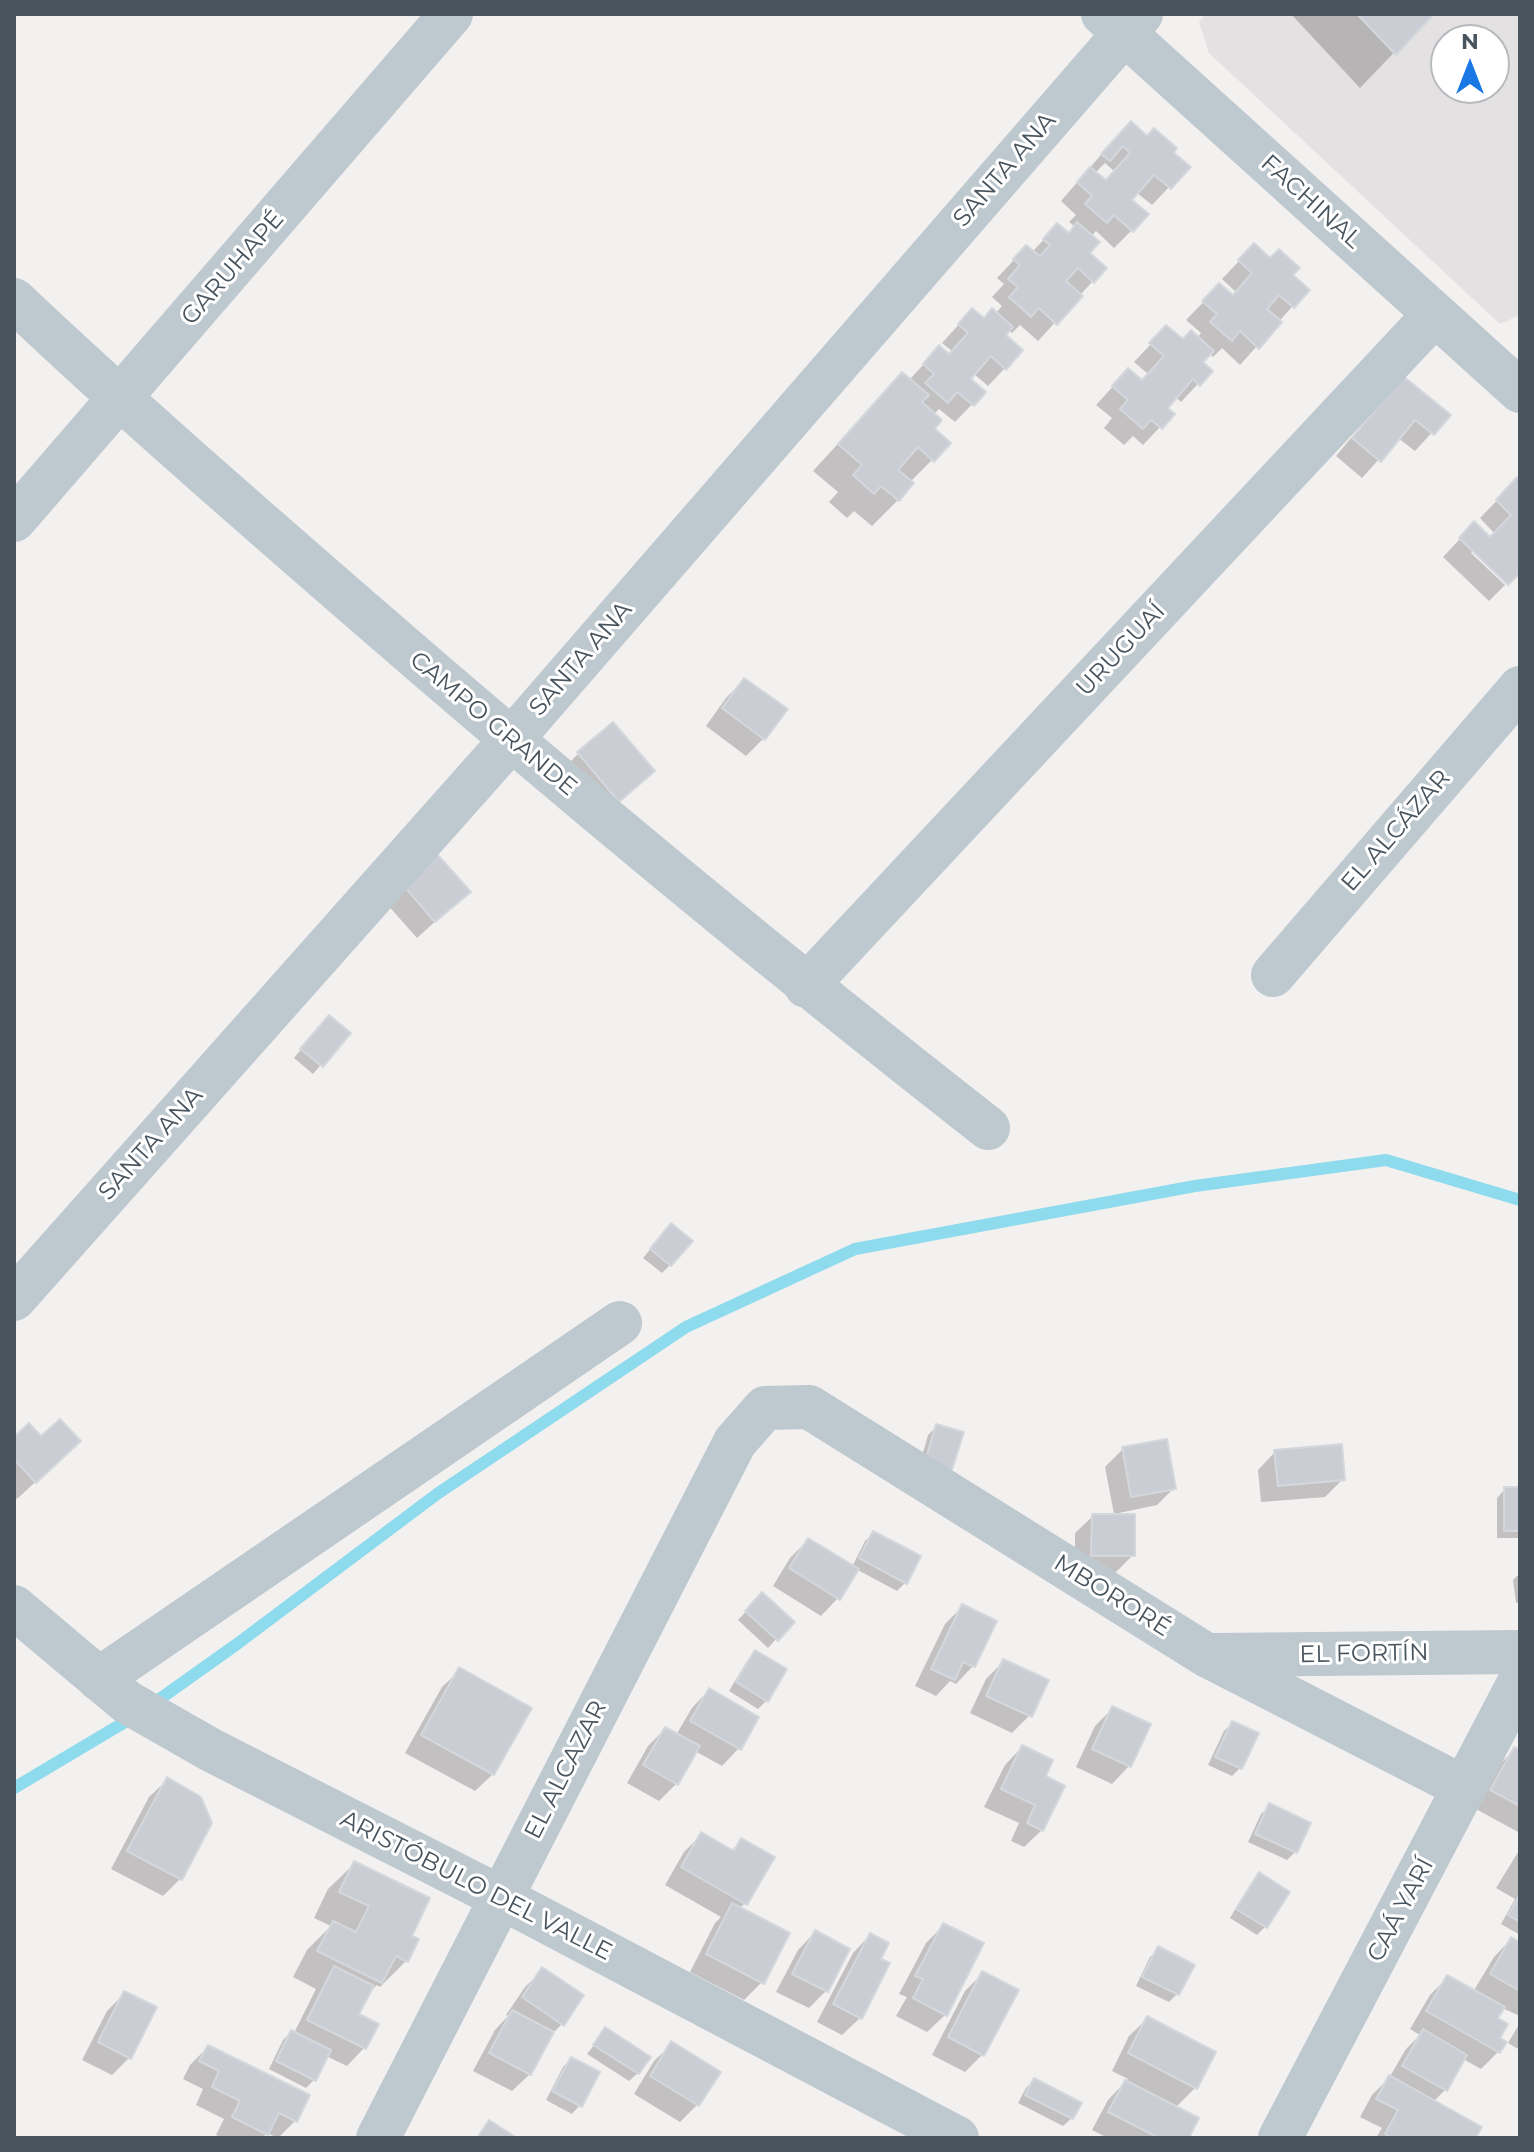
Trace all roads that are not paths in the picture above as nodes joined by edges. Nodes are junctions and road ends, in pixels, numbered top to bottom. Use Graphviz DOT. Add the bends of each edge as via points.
graph roads {
  1 [pos="451,14"];
  2 [pos="1123,20"];
  3 [pos="14,300"];
  4 [pos="1435,314"];
  5 [pos="1519,389"];
  6 [pos="120,400"];
  7 [pos="14,520"];
  8 [pos="1520,688"];
  9 [pos="511,740"];
  10 [pos="1273,975"];
  11 [pos="806,986"];
  12 [pos="988,1128"];
  13 [pos="14,1299"];
  14 [pos="620,1323"];
  15 [pos="765,1408"];
  16 [pos="14,1607"];
  17 [pos="1520,1652"];
  18 [pos="1208,1656"];
  19 [pos="113,1690"];
  20 [pos="1515,1702"];
  21 [pos="1465,1788"];
  22 [pos="500,1897"];
  23 [pos="378,2138"];
  24 [pos="957,2138"];
  25 [pos="1280,2138"];
  1 -- 6 [label="street, GARUHAPÉ"];
  2 -- 4 [label="street, FACHINAL"];
  2 -- 9 [label="street, SANTA ANA"];
  3 -- 6 [label="street, CAMPO GRANDE"];
  4 -- 5 [label="street, FACHINAL"];
  4 -- 11 [label="street, URUGUAÍ"];
  6 -- 7 [label="street, GARUHAPÉ"];
  6 -- 9 [label="street, CAMPO GRANDE"];
  8 -- 10 [label="street, EL ALCÁZAR"];
  9 -- 11 [label="street, CAMPO GRANDE"];
  9 -- 13 [label="street, SANTA ANA"];
  11 -- 12 [label="street, CAMPO GRANDE"];
  14 -- 19 [label="street"];
  15 -- 18 [label="street, MBORORÉ" via="809,1407"];
  15 -- 22 [label="street, EL ALCAZAR" via="735,1442"];
  16 -- 19 [label="street, ARISTÓBULO DEL VALLE"];
  17 -- 18 [label="street, EL FORTÍN"];
  18 -- 21 [label="street, MBORORÉ"];
  19 -- 22 [label="street, ARISTÓBULO DEL VALLE" via="211,1750"];
  20 -- 21 [label="street, CAÁ YARÍ"];
  21 -- 25 [label="street, CAÁ YARÍ"];
  22 -- 23 [label="street, EL ALCAZAR"];
  22 -- 24 [label="street, ARISTÓBULO DEL VALLE"];
}
